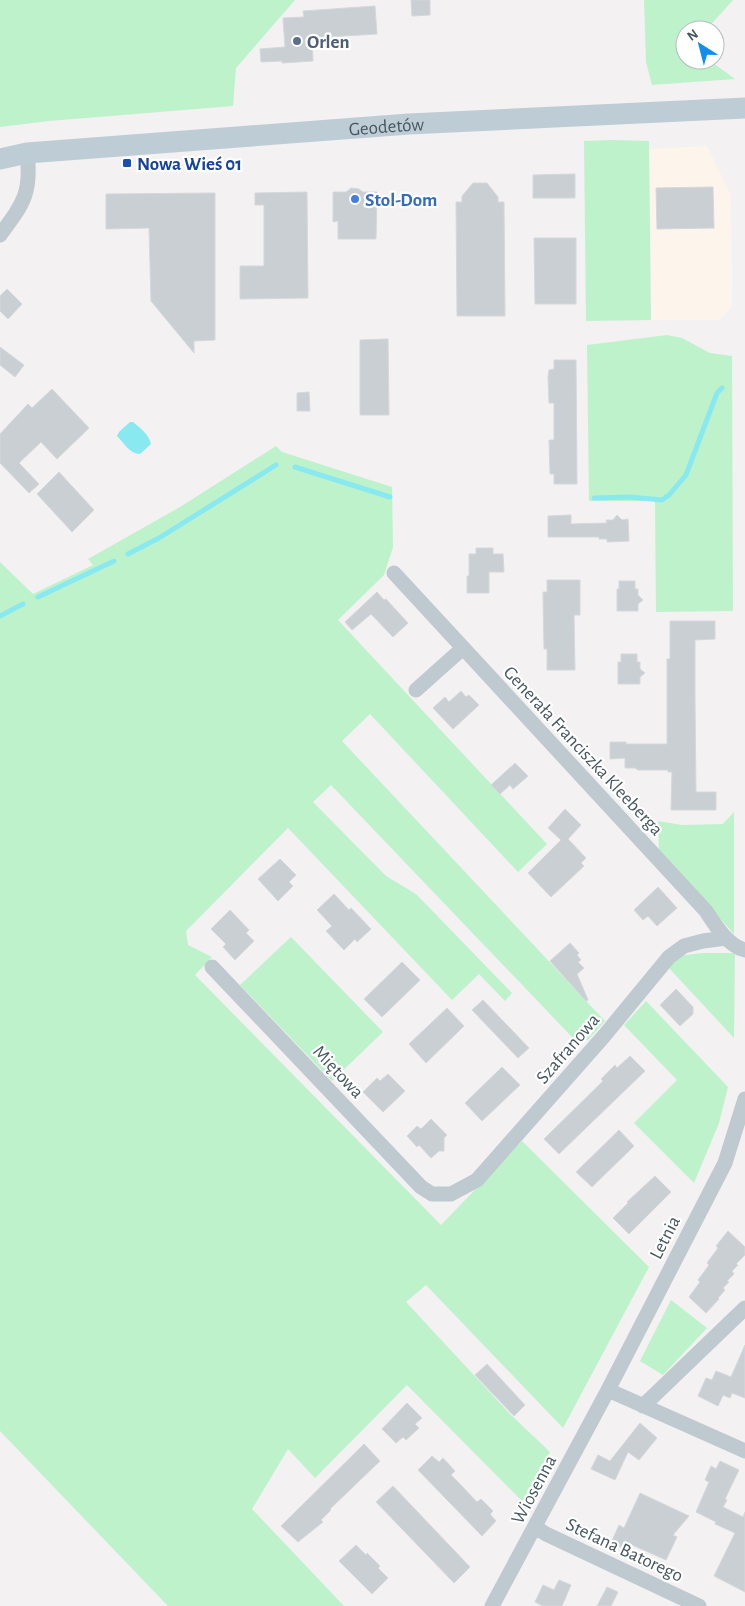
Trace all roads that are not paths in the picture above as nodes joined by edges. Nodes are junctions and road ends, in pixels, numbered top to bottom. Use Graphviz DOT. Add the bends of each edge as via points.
graph roads {
  1 [pos="745,108"];
  2 [pos="0,147"];
  3 [pos="27,153"];
  4 [pos="0,159"];
  5 [pos="0,235"];
  6 [pos="394,573"];
  7 [pos="463,648"];
  8 [pos="416,690"];
  9 [pos="726,938"];
  10 [pos="745,950"];
  11 [pos="212,967"];
  12 [pos="745,1099"];
  13 [pos="441,1194"];
  14 [pos="745,1308"];
  15 [pos="608,1390"];
  16 [pos="643,1406"];
  17 [pos="745,1451"];
  18 [pos="535,1527"];
  19 [pos="492,1606"];
  20 [pos="699,1606"];
  1 -- 3 [label="main road, Geodetów" via="409,124"];
  2 -- 3 [label="main road, Geodetów"];
  3 -- 4 [label="main road, Geodetów"];
  3 -- 5 [label="street" via="30,175 24,202"];
  6 -- 7 [label="street, Generała Franciszka Kleeberga"];
  7 -- 8 [label="street"];
  7 -- 9 [label="street, Generała Franciszka Kleeberga" via="706,912"];
  9 -- 10 [label="street, Generała Franciszka Kleeberga" via="738,949"];
  9 -- 13 [label="street, Szafranowa" via="684,946 669,957 477,1180 451,1194"];
  11 -- 13 [label="street, Miętowa" via="421,1187 432,1194"];
  12 -- 15 [label="street, Letnia" via="725,1163"];
  14 -- 16 [label="street"];
  15 -- 16 [label="street"];
  15 -- 18 [label="street, Wiosenna"];
  16 -- 17 [label="street"];
  18 -- 19 [label="street, Wiosenna"];
  18 -- 20 [label="street, Stefana Batorego"];
}
